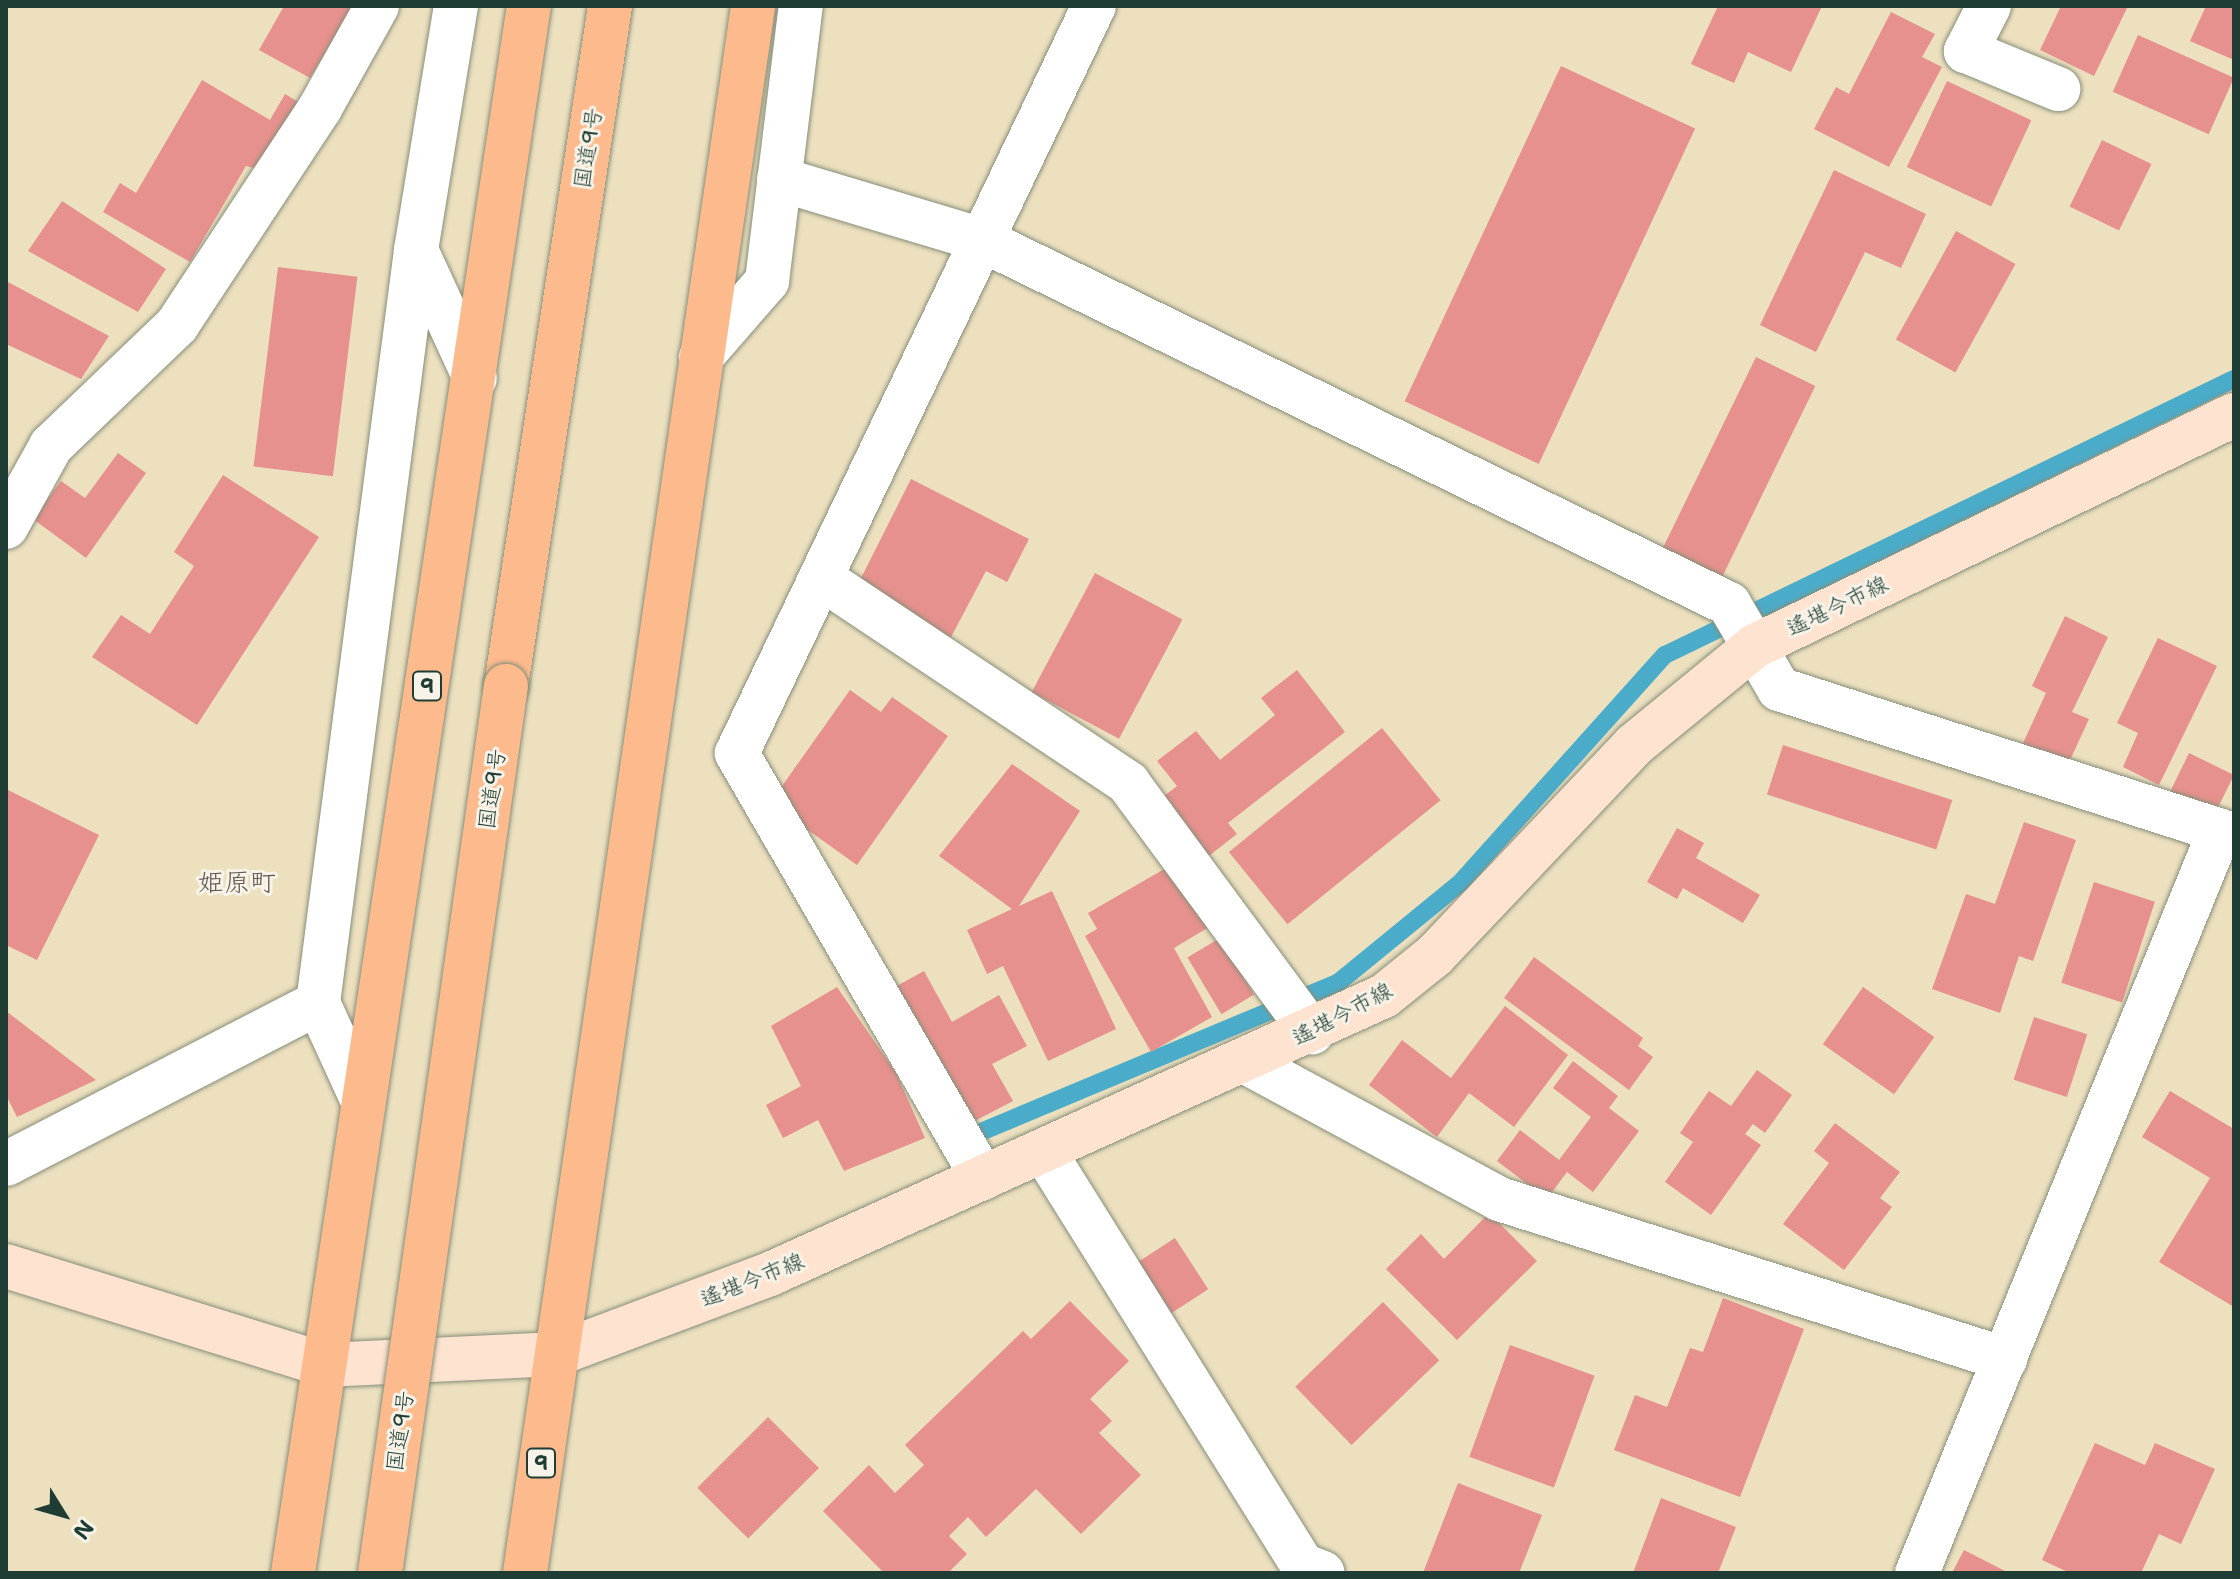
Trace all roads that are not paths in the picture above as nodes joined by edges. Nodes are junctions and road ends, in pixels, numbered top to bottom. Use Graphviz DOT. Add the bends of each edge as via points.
graph roads {
  1 [pos="377,6"];
  2 [pos="456,6"];
  3 [pos="529,6"];
  4 [pos="610,6"];
  5 [pos="753,6"];
  6 [pos="801,6"];
  7 [pos="1094,6"];
  8 [pos="1989,6"];
  9 [pos="2058,89"];
  10 [pos="779,179"];
  11 [pos="982,240"];
  12 [pos="416,250"];
  13 [pos="701,357"];
  14 [pos="475,378"];
  15 [pos="2234,415"];
  16 [pos="6,527"];
  17 [pos="824,580"];
  18 [pos="1755,646"];
  19 [pos="2227,833"];
  20 [pos="318,1003"];
  21 [pos="1312,1033"];
  22 [pos="1246,1062"];
  23 [pos="362,1099"];
  24 [pos="1045,1153"];
  25 [pos="6,1164"];
  26 [pos="983,1178"];
  27 [pos="6,1266"];
  28 [pos="557,1354"];
  29 [pos="2005,1359"];
  30 [pos="325,1365"];
  31 [pos="293,1573"];
  32 [pos="380,1573"];
  33 [pos="525,1573"];
  34 [pos="1323,1573"];
  35 [pos="1917,1573"];
  1 -- 16 [label="street" via="320,108 177,325 51,446"];
  2 -- 12 [label="street"];
  3 -- 14 [label="highway, 9"];
  4 -- 32 [label="highway, 国道9号, bridge" via="506,686"];
  5 -- 13 [label="highway, 9"];
  6 -- 10 [label="street"];
  7 -- 11 [label="street"];
  8 -- 9 [label="street" via="1966,51"];
  10 -- 11 [label="street"];
  10 -- 13 [label="street" via="767,281"];
  11 -- 17 [label="street"];
  11 -- 18 [label="street" via="1729,604"];
  12 -- 14 [label="street"];
  12 -- 20 [label="street"];
  13 -- 28 [label="highway, 9"];
  14 -- 23 [label="highway, 9"];
  15 -- 18 [label="main road, 遙堪今市線"];
  17 -- 21 [label="street" via="1128,783"];
  17 -- 26 [label="street" via="737,753"];
  18 -- 19 [label="street" via="1779,689"];
  18 -- 21 [label="main road, 遙堪今市線" via="1634,745 1435,955 1384,996"];
  19 -- 29 [label="street"];
  20 -- 23 [label="street"];
  20 -- 25 [label="street"];
  21 -- 22 [label="main road, 遙堪今市線"];
  22 -- 24 [label="main road, 遙堪今市線"];
  22 -- 29 [label="street" via="1499,1199"];
  23 -- 30 [label="highway, 9"];
  24 -- 26 [label="main road, 遙堪今市線"];
  24 -- 34 [label="street" via="1302,1565"];
  26 -- 28 [label="main road, 遙堪今市線" via="770,1274"];
  27 -- 30 [label="main road, 遙堪今市線"];
  28 -- 30 [label="main road, 遙堪今市線"];
  28 -- 33 [label="highway, 9"];
  29 -- 35 [label="street"];
  30 -- 31 [label="highway, 9"];
}
